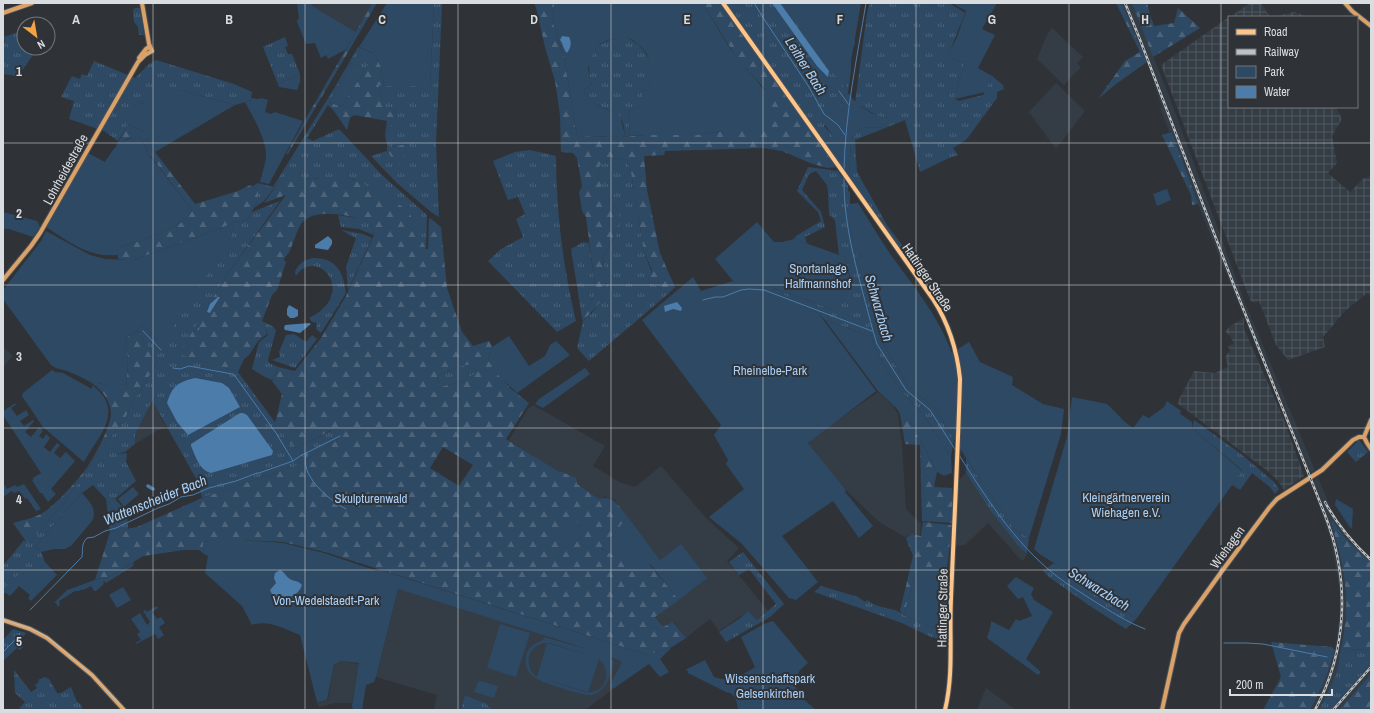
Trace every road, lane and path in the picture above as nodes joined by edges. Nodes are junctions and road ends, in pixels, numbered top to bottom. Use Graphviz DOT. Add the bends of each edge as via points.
graph roads {
  1 [pos="32,3"];
  2 [pos="142,3"];
  3 [pos="723,3"];
  4 [pos="1345,3"];
  5 [pos="3,13"];
  6 [pos="1371,25"];
  7 [pos="3,280"];
  8 [pos="1371,420"];
  9 [pos="1364,437"];
  10 [pos="1371,448"];
  11 [pos="3,620"];
  12 [pos="124,710"];
  13 [pos="945,710"];
  14 [pos="1162,710"];
  1 -- 5 [label="main road"];
  2 -- 7 [label="main road, Lohrheidestraße" via="151,49 138,62 40,233"];
  3 -- 13 [label="main road, Hattinger Straße" via="933,299 949,329 956,351 960,379 951,649"];
  4 -- 6 [label="main road"];
  8 -- 9 [label="main road"];
  9 -- 10 [label="main road"];
  9 -- 14 [label="main road, Wiehagen" via="1354,440 1322,470 1277,499 1222,571 1179,633"];
  11 -- 12 [label="main road" via="47,638 92,675"];
}
